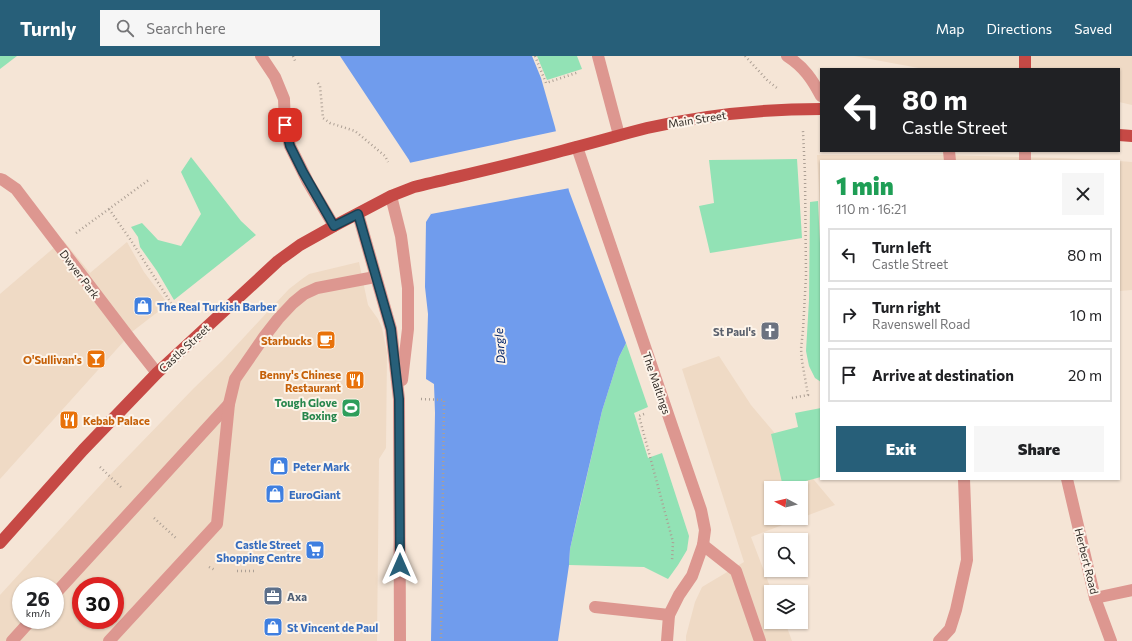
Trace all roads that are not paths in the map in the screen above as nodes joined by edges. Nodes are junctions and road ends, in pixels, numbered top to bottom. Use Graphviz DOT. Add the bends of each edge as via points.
graph roads {
  1 [pos="261,56"];
  2 [pos="598,56"];
  3 [pos="787,56"];
  4 [pos="1025,56"];
  5 [pos="1025,68"];
  6 [pos="820,94"];
  7 [pos="820,109"];
  8 [pos="1120,134"];
  9 [pos="619,135"];
  10 [pos="1132,136"];
  11 [pos="577,147"];
  12 [pos="0,179"];
  13 [pos="414,187"];
  14 [pos="396,194"];
  15 [pos="358,214"];
  16 [pos="334,226"];
  17 [pos="375,277"];
  18 [pos="157,373"];
  19 [pos="399,399"];
  20 [pos="229,404"];
  21 [pos="964,480"];
  22 [pos="1067,480"];
  23 [pos="0,543"];
  24 [pos="703,545"];
  25 [pos="64,584"];
  26 [pos="1132,590"];
  27 [pos="1095,598"];
  28 [pos="595,607"];
  29 [pos="669,615"];
  30 [pos="23,629"];
  31 [pos="12,641"];
  32 [pos="109,641"];
  33 [pos="400,641"];
  34 [pos="667,641"];
  35 [pos="760,641"];
  36 [pos="939,641"];
  37 [pos="1111,641"];
  1 -- 16 [label="street" via="275,77 284,99 285,125 290,146"];
  2 -- 9 [label="street"];
  3 -- 6 [label="street" via="807,73"];
  4 -- 5 [label="main road"];
  7 -- 9 [label="main road, Main Street" via="757,111 714,116"];
  8 -- 10 [label="main road"];
  9 -- 11 [label="main road, Main Street"];
  11 -- 13 [label="main road, Main Street"];
  11 -- 24 [label="street, The Maltings" via="702,510 705,530"];
  12 -- 18 [label="street, Dwyer Park" via="16,189"];
  13 -- 14 [label="main road, Castle Street"];
  14 -- 15 [label="main road, Castle Street"];
  14 -- 19 [label="street" via="408,288 408,329"];
  15 -- 16 [label="main road, Castle Street"];
  15 -- 17 [label="street"];
  16 -- 18 [label="main road, Castle Street" via="278,261"];
  17 -- 19 [label="street" via="391,329"];
  17 -- 20 [label="street" via="318,288 304,294 293,303 264,337 235,380"];
  18 -- 23 [label="main road, Castle Street" via="83,450"];
  19 -- 33 [label="street"];
  20 -- 25 [label="street"];
  20 -- 32 [label="street" via="218,524"];
  21 -- 36 [label="street" via="967,560 950,629"];
  22 -- 27 [label="street, Herbert Road"];
  24 -- 29 [label="street, The Maltings" via="692,576"];
  24 -- 35 [label="street" via="736,571"];
  26 -- 27 [label="street"];
  27 -- 37 [label="street, Herbert Road"];
  28 -- 29 [label="street"];
  29 -- 34 [label="street, The Maltings"];
  30 -- 31 [label="street"];
}
